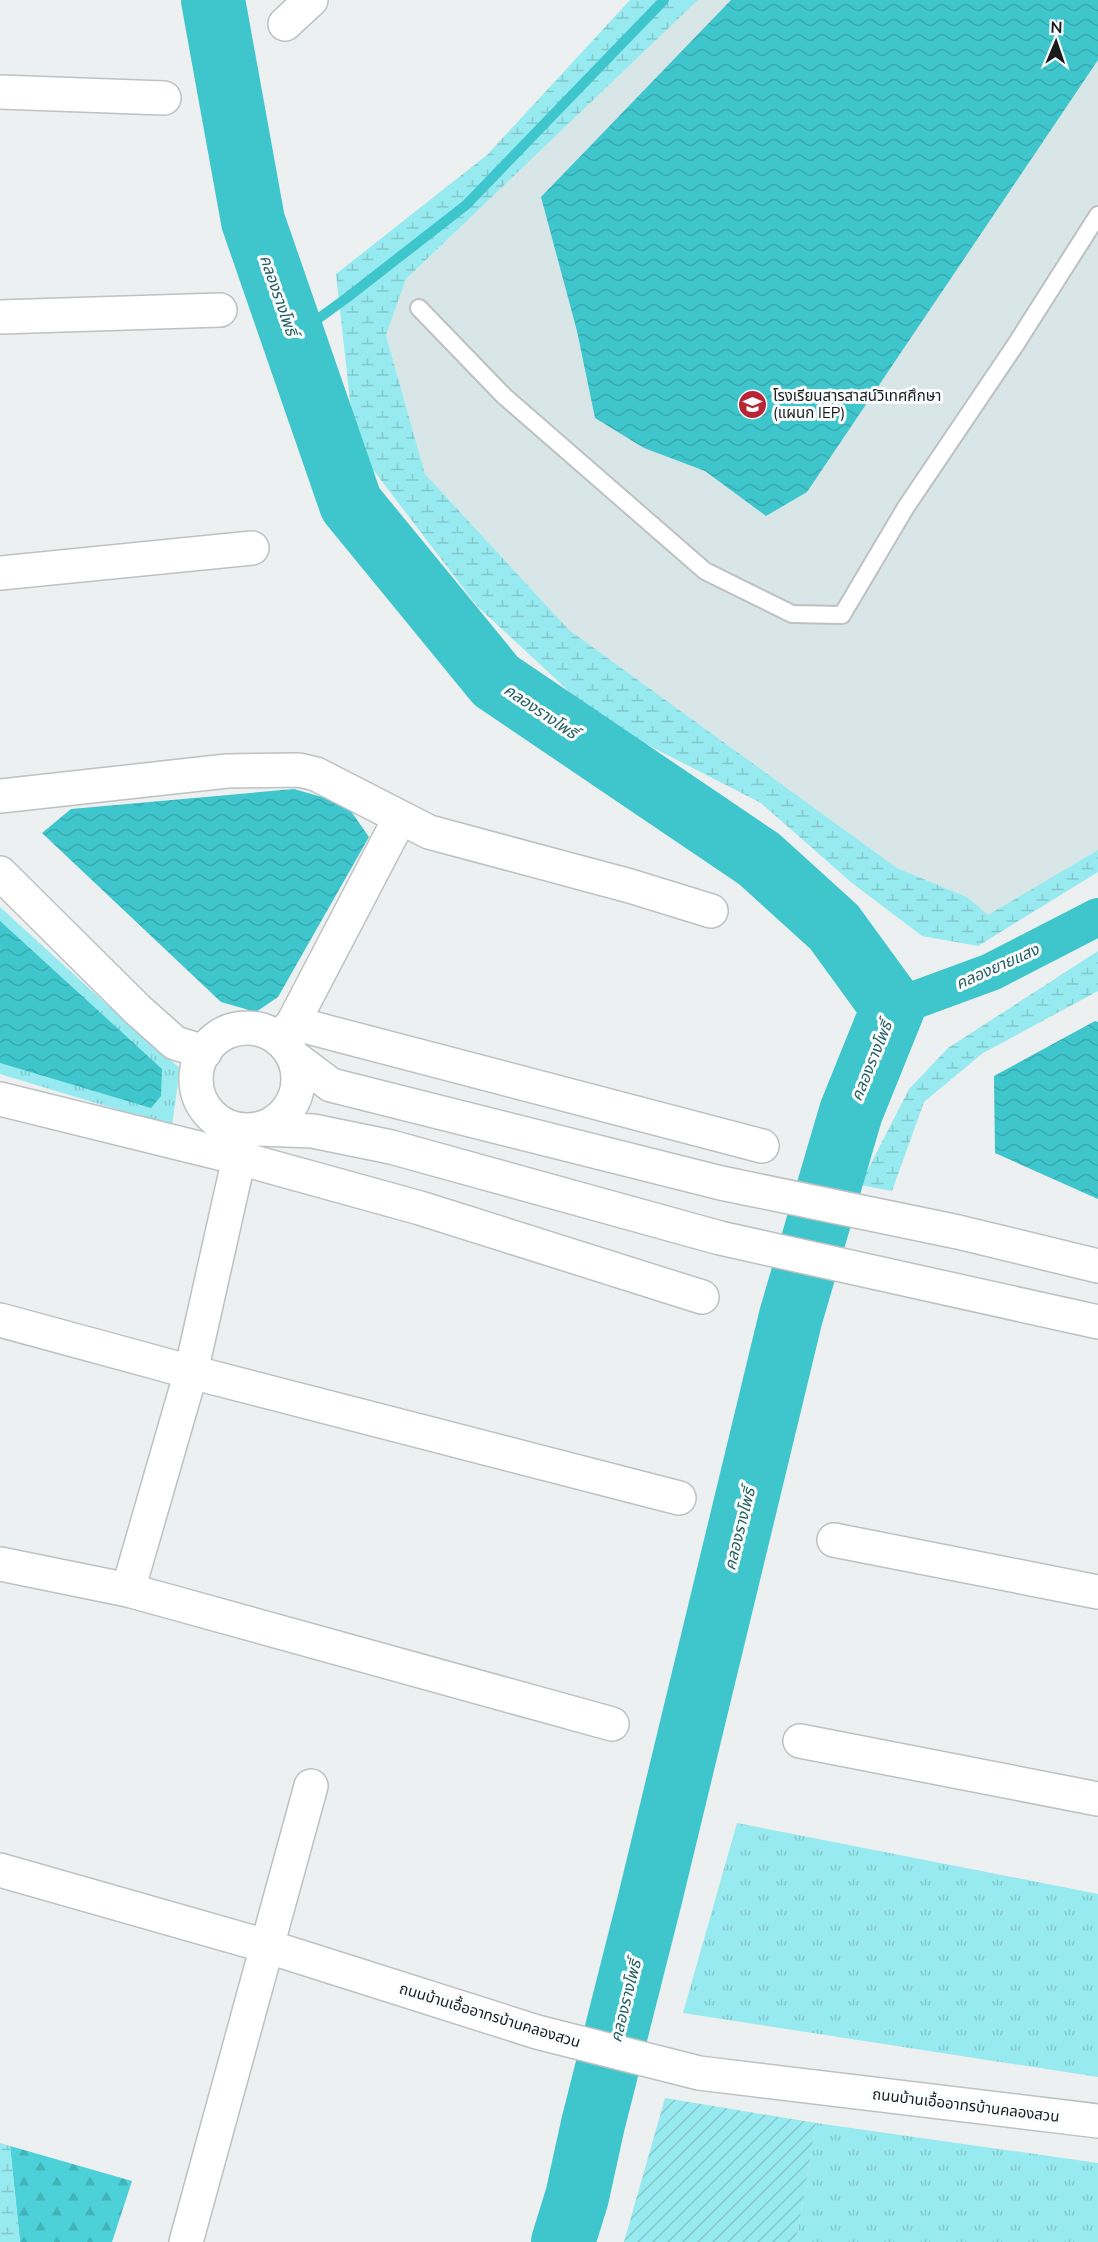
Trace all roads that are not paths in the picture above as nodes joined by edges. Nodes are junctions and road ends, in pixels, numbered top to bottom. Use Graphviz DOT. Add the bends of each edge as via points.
graph roads {
  1 [pos="311,0"];
  2 [pos="285,24"];
  3 [pos="0,92"];
  4 [pos="164,98"];
  5 [pos="1098,215"];
  6 [pos="419,308"];
  7 [pos="220,310"];
  8 [pos="0,317"];
  9 [pos="252,548"];
  10 [pos="0,573"];
  11 [pos="0,796"];
  12 [pos="400,818"];
  13 [pos="0,873"];
  14 [pos="711,911"];
  15 [pos="289,1040"];
  16 [pos="205,1052"];
  17 [pos="0,1099"];
  18 [pos="247,1139"];
  19 [pos="762,1146"];
  20 [pos="1098,1266"];
  21 [pos="702,1297"];
  22 [pos="0,1320"];
  23 [pos="1098,1322"];
  24 [pos="191,1372"];
  25 [pos="679,1498"];
  26 [pos="834,1540"];
  27 [pos="0,1564"];
  28 [pos="128,1590"];
  29 [pos="1098,1592"];
  30 [pos="612,1724"];
  31 [pos="800,1741"];
  32 [pos="311,1786"];
  33 [pos="1098,1799"];
  34 [pos="0,1870"];
  35 [pos="267,1946"];
  36 [pos="1098,2121"];
  37 [pos="186,2242"];
  1 -- 2 [label="street"];
  3 -- 4 [label="street"];
  5 -- 6 [label="lane" via="906,507 842,615 792,614 705,571 504,396"];
  7 -- 8 [label="street"];
  9 -- 10 [label="street"];
  11 -- 12 [label="street" via="227,771 299,770 316,774"];
  12 -- 14 [label="street" via="463,843"];
  12 -- 15 [label="street"];
  13 -- 16 [label="street" via="175,1043"];
  15 -- 16 [label="street" via="243,1028 225,1033"];
  15 -- 18 [label="street" via="299,1080 294,1102 280,1119"];
  15 -- 19 [label="street"];
  15 -- 20 [label="street" via="331,1085 721,1183 954,1231"];
  16 -- 18 [label="street" via="196,1079 199,1097 209,1113"];
  17 -- 18 [label="street"];
  18 -- 21 [label="street" via="420,1208"];
  18 -- 23 [label="street" via="313,1131 391,1147 720,1238"];
  18 -- 24 [label="street"];
  22 -- 24 [label="street"];
  24 -- 25 [label="street"];
  24 -- 28 [label="street"];
  26 -- 29 [label="street"];
  27 -- 28 [label="street"];
  28 -- 30 [label="street"];
  31 -- 33 [label="street"];
  32 -- 35 [label="street"];
  34 -- 35 [label="street, ถนนบ้านเอื้ออาทรบ้านคลองสวน"];
  35 -- 36 [label="street, ถนนบ้านเอื้ออาทรบ้านคลองสวน" via="537,2032 699,2073"];
  35 -- 37 [label="street"];
}
